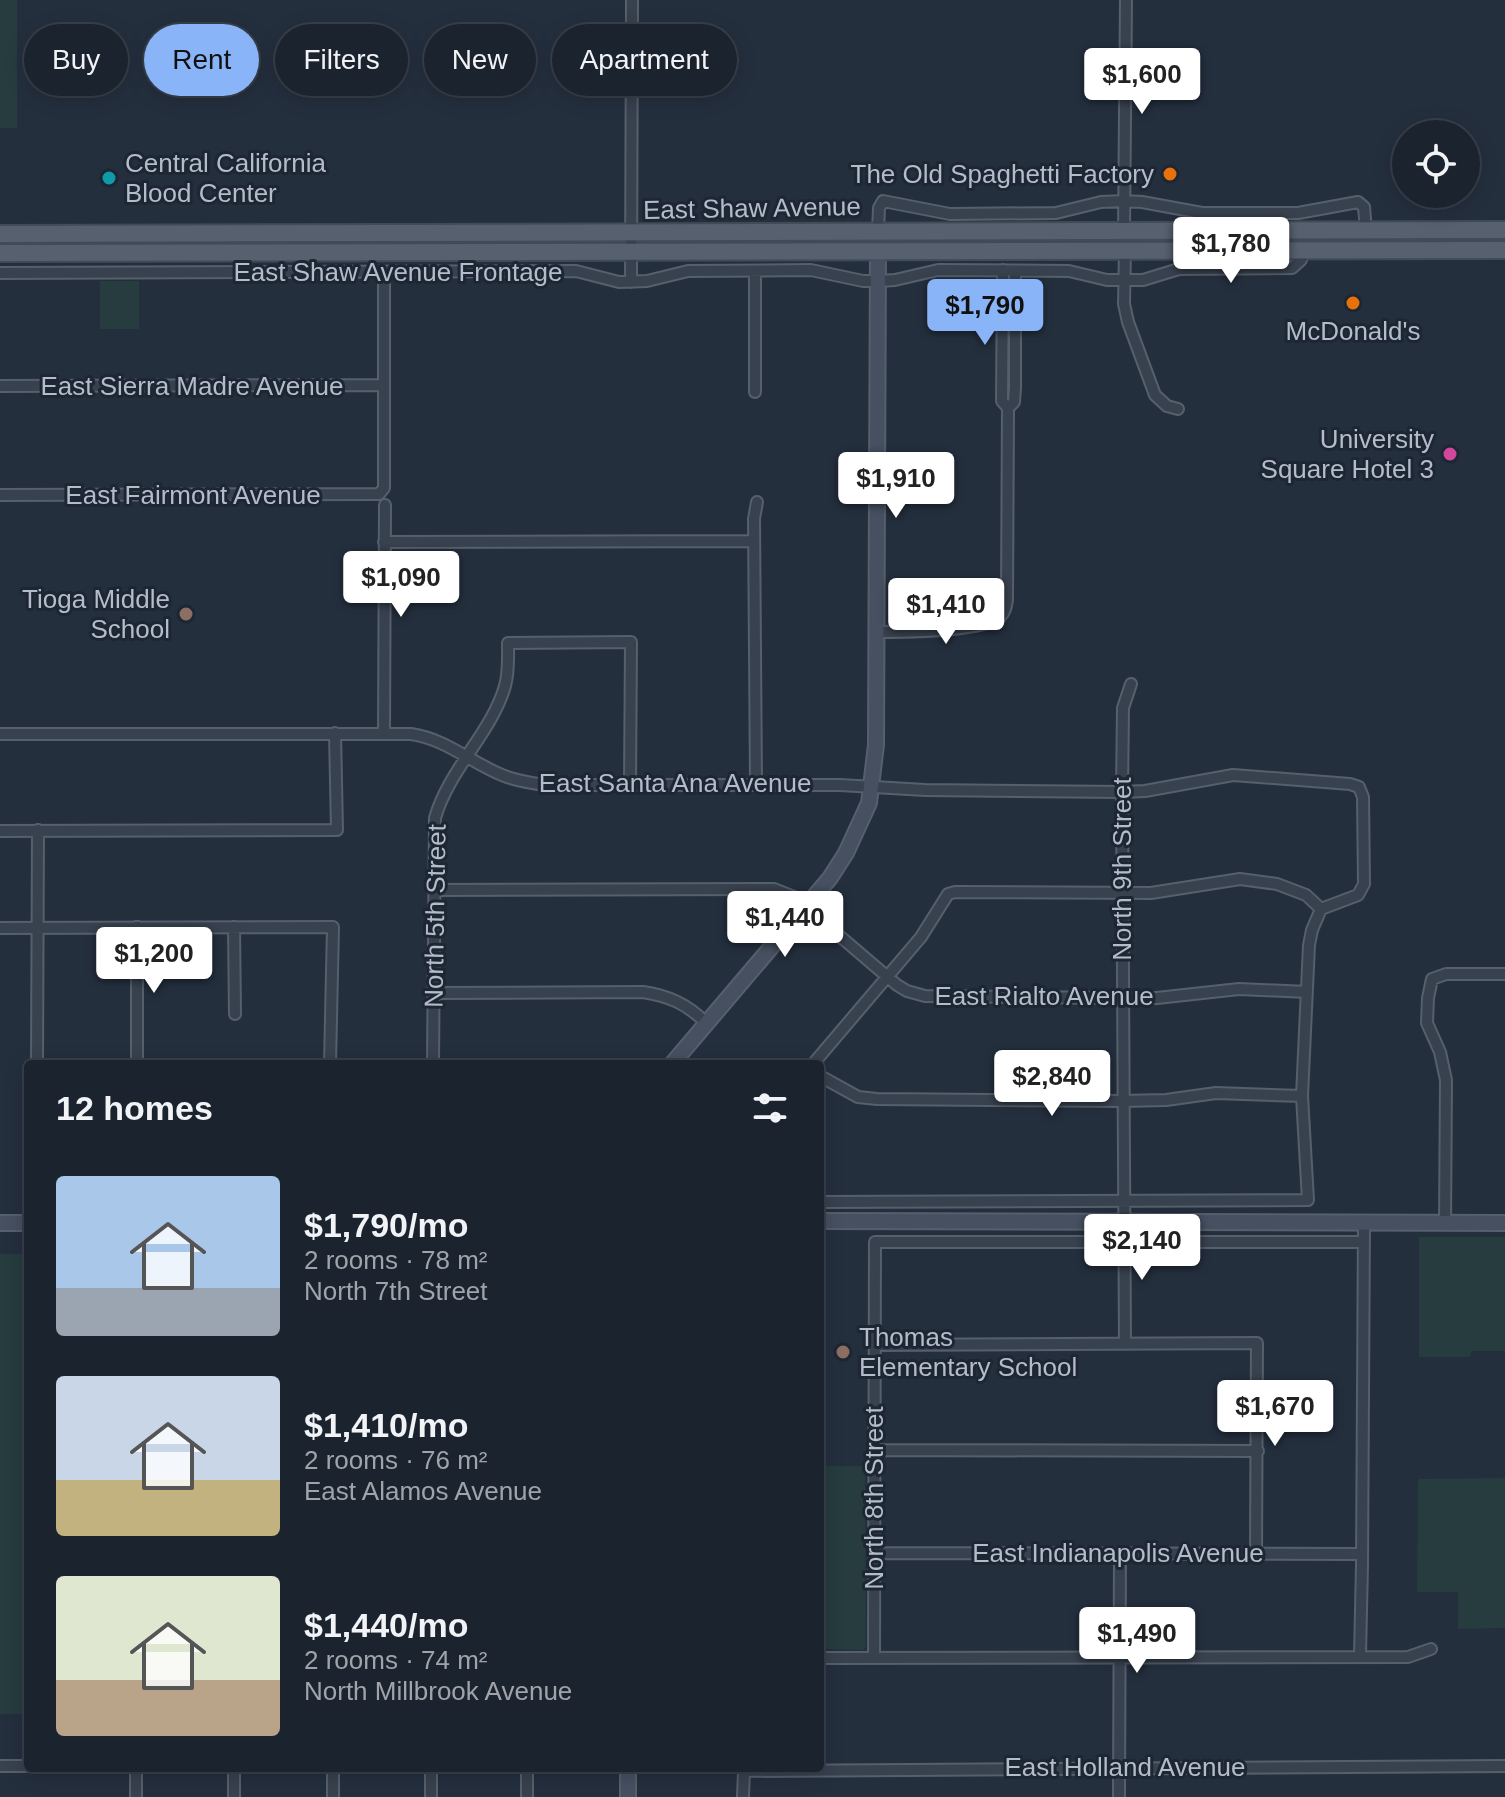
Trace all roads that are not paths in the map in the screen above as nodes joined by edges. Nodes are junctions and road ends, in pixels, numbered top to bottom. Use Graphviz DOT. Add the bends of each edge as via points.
graph roads {
  1 [pos="632,0"];
  2 [pos="1126,0"];
  3 [pos="1124,201"];
  4 [pos="1505,230"];
  5 [pos="878,231"];
  6 [pos="1288,231"];
  7 [pos="1366,231"];
  8 [pos="1124,232"];
  9 [pos="185,233"];
  10 [pos="631,233"];
  11 [pos="0,234"];
  12 [pos="80,234"];
  13 [pos="0,244"];
  14 [pos="1302,249"];
  15 [pos="1125,250"];
  16 [pos="1505,250"];
  17 [pos="878,251"];
  18 [pos="965,251"];
  19 [pos="631,252"];
  20 [pos="0,253"];
  21 [pos="81,253"];
  22 [pos="1003,270"];
  23 [pos="755,271"];
  24 [pos="1015,271"];
  25 [pos="384,272"];
  26 [pos="0,273"];
  27 [pos="1124,280"];
  28 [pos="878,281"];
  29 [pos="631,282"];
  30 [pos="384,385"];
  31 [pos="0,386"];
  32 [pos="755,392"];
  33 [pos="1008,408"];
  34 [pos="1178,409"];
  35 [pos="0,495"];
  36 [pos="757,502"];
  37 [pos="385,505"];
  38 [pos="754,541"];
  39 [pos="384,542"];
  40 [pos="877,632"];
  41 [pos="1131,684"];
  42 [pos="335,733"];
  43 [pos="384,733"];
  44 [pos="0,734"];
  45 [pos="467,755"];
  46 [pos="756,784"];
  47 [pos="630,785"];
  48 [pos="873,787"];
  49 [pos="1122,792"];
  50 [pos="38,830"];
  51 [pos="0,831"];
  52 [pos="433,890"];
  53 [pos="1122,894"];
  54 [pos="806,906"];
  55 [pos="1321,909"];
  56 [pos="37,927"];
  57 [pos="137,927"];
  58 [pos="234,927"];
  59 [pos="0,928"];
  60 [pos="1505,974"];
  61 [pos="888,977"];
  62 [pos="1307,992"];
  63 [pos="433,993"];
  64 [pos="1122,998"];
  65 [pos="235,1014"];
  66 [pos="705,1022"];
  67 [pos="37,1060"];
  68 [pos="137,1060"];
  69 [pos="330,1060"];
  70 [pos="433,1060"];
  71 [pos="675,1060"];
  72 [pos="816,1060"];
  73 [pos="824,1078"];
  74 [pos="1302,1096"];
  75 [pos="1122,1101"];
  76 [pos="824,1202"];
  77 [pos="1125,1202"];
  78 [pos="1125,1220"];
  79 [pos="824,1221"];
  80 [pos="0,1223"];
  81 [pos="24,1223"];
  82 [pos="1364,1223"];
  83 [pos="1445,1223"];
  84 [pos="1505,1223"];
  85 [pos="1125,1242"];
  86 [pos="1364,1242"];
  87 [pos="1125,1344"];
  88 [pos="875,1345"];
  89 [pos="874,1450"];
  90 [pos="1258,1451"];
  91 [pos="1256,1552"];
  92 [pos="874,1553"];
  93 [pos="1120,1553"];
  94 [pos="1362,1554"];
  95 [pos="1431,1649"];
  96 [pos="1360,1655"];
  97 [pos="874,1657"];
  98 [pos="1120,1657"];
  99 [pos="824,1658"];
  100 [pos="0,1766"];
  101 [pos="24,1766"];
  102 [pos="1505,1766"];
  103 [pos="1119,1767"];
  104 [pos="824,1770"];
  105 [pos="136,1772"];
  106 [pos="234,1772"];
  107 [pos="333,1772"];
  108 [pos="431,1772"];
  109 [pos="527,1772"];
  110 [pos="628,1772"];
  111 [pos="744,1772"];
  112 [pos="136,1797"];
  113 [pos="234,1797"];
  114 [pos="333,1797"];
  115 [pos="431,1797"];
  116 [pos="527,1797"];
  117 [pos="628,1797"];
  118 [pos="743,1797"];
  119 [pos="1119,1797"];
  1 -- 10 [label="street"];
  2 -- 3 [label="street"];
  3 -- 5 [label="street" via="1056,213 965,214 883,201"];
  3 -- 7 [label="street" via="1202,213 1298,213 1358,202 1364,207"];
  3 -- 8 [label="street"];
  4 -- 7 [label="main road, East Shaw Avenue"];
  5 -- 8 [label="main road, East Shaw Avenue"];
  5 -- 10 [label="main road, East Shaw Avenue"];
  6 -- 7 [label="main road, East Shaw Avenue"];
  6 -- 8 [label="main road, East Shaw Avenue"];
  6 -- 15 [label="main road" via="1250,240 1136,240"];
  8 -- 18 [label="main road" via="1112,241 1002,241"];
  9 -- 10 [label="main road, East Shaw Avenue"];
  9 -- 12 [label="main road, East Shaw Avenue"];
  9 -- 21 [label="main road" via="158,242 87,243"];
  10 -- 19 [label="street"];
  11 -- 12 [label="main road, East Shaw Avenue"];
  12 -- 13 [label="main road" via="66,244"];
  14 -- 15 [label="main road, East Shaw Avenue"];
  14 -- 16 [label="main road, East Shaw Avenue"];
  14 -- 27 [label="street, East Shaw Avenue Frontage" via="1301,260 1292,268 1179,269"];
  15 -- 18 [label="main road, East Shaw Avenue"];
  15 -- 27 [label="street"];
  17 -- 18 [label="main road, East Shaw Avenue"];
  17 -- 19 [label="main road, East Shaw Avenue"];
  17 -- 28 [label="street"];
  19 -- 21 [label="main road, East Shaw Avenue"];
  19 -- 29 [label="street"];
  20 -- 21 [label="main road, East Shaw Avenue"];
  22 -- 24 [label="street, East Shaw Avenue Frontage"];
  22 -- 28 [label="street, East Shaw Avenue Frontage" via="938,270"];
  22 -- 33 [label="street" via="1002,401"];
  23 -- 28 [label="street, East Shaw Avenue Frontage" via="821,271"];
  23 -- 29 [label="street, East Shaw Avenue Frontage" via="688,271"];
  23 -- 32 [label="street"];
  24 -- 27 [label="street, East Shaw Avenue Frontage" via="1069,271"];
  24 -- 33 [label="street" via="1014,402"];
  25 -- 26 [label="street, East Shaw Avenue Frontage"];
  25 -- 29 [label="street, East Shaw Avenue Frontage" via="576,271"];
  25 -- 30 [label="street"];
  27 -- 34 [label="street" via="1125,313 1155,395"];
  28 -- 40 [label="street"];
  30 -- 31 [label="street, East Sierra Madre Avenue"];
  30 -- 35 [label="street, East Fairmont Avenue" via="384,488 376,495"];
  33 -- 40 [label="street" via="1007,600 1001,615 989,622 934,631"];
  36 -- 38 [label="street"];
  37 -- 39 [label="street"];
  38 -- 39 [label="street"];
  38 -- 46 [label="street"];
  39 -- 43 [label="street"];
  40 -- 48 [label="street"];
  41 -- 49 [label="street, North 9th Street" via="1123,708"];
  42 -- 43 [label="street, East Santa Ana Avenue"];
  42 -- 44 [label="street, East Santa Ana Avenue"];
  42 -- 50 [label="street" via="337,830"];
  43 -- 45 [label="street, East Santa Ana Avenue" via="426,736"];
  45 -- 47 [label="street, East Santa Ana Avenue" via="522,782"];
  45 -- 47 [label="street, North 5th Street" via="505,686 508,643 631,642"];
  45 -- 52 [label="street, North 5th Street" via="435,818"];
  46 -- 47 [label="street, East Santa Ana Avenue"];
  46 -- 48 [label="street, East Santa Ana Avenue"];
  48 -- 49 [label="street, East Santa Ana Avenue"];
  48 -- 54 [label="street" via="846,853"];
  49 -- 53 [label="street, North 9th Street"];
  49 -- 55 [label="street, East Santa Ana Avenue" via="1233,775 1359,787 1364,884 1358,895"];
  50 -- 51 [label="street"];
  50 -- 56 [label="street"];
  52 -- 54 [label="street, East Rialto Avenue" via="763,888 784,892"];
  52 -- 63 [label="street, North 5th Street"];
  53 -- 55 [label="street" via="1240,879 1277,884 1306,895"];
  53 -- 61 [label="street" via="948,894"];
  53 -- 64 [label="street, North 9th Street"];
  54 -- 61 [label="street, East Rialto Avenue"];
  54 -- 66 [label="street"];
  55 -- 62 [label="street" via="1309,945"];
  56 -- 57 [label="street"];
  56 -- 59 [label="street"];
  56 -- 67 [label="street"];
  57 -- 58 [label="street"];
  57 -- 68 [label="street"];
  58 -- 65 [label="street"];
  58 -- 69 [label="street" via="333,927"];
  60 -- 83 [label="street" via="1446,974 1432,979 1427,1023 1446,1080"];
  61 -- 64 [label="street, East Rialto Avenue" via="925,996"];
  61 -- 72 [label="street"];
  62 -- 64 [label="street, East Rialto Avenue" via="1239,989"];
  62 -- 74 [label="street"];
  63 -- 66 [label="street" via="643,992 676,1000"];
  63 -- 70 [label="street, North 5th Street"];
  64 -- 75 [label="street, North 9th Street"];
  66 -- 71 [label="street"];
  73 -- 75 [label="street" via="858,1097 877,1099"];
  74 -- 75 [label="street" via="1227,1093"];
  74 -- 77 [label="street" via="1308,1200"];
  75 -- 77 [label="street, North 9th Street"];
  76 -- 77 [label="street"];
  77 -- 78 [label="street, North 9th Street"];
  78 -- 79 [label="street"];
  78 -- 82 [label="street"];
  78 -- 85 [label="street, North 9th Street"];
  80 -- 81 [label="street"];
  82 -- 83 [label="street"];
  82 -- 86 [label="street"];
  83 -- 84 [label="street"];
  85 -- 86 [label="street"];
  85 -- 87 [label="street, North 9th Street"];
  85 -- 88 [label="street, North 8th Street" via="875,1242"];
  86 -- 94 [label="street"];
  87 -- 88 [label="street"];
  87 -- 90 [label="street" via="1257,1343"];
  88 -- 89 [label="street, North 8th Street"];
  89 -- 90 [label="street"];
  89 -- 92 [label="street, North 8th Street"];
  90 -- 91 [label="street"];
  91 -- 93 [label="street, East Indianapolis Avenue"];
  91 -- 94 [label="street, East Indianapolis Avenue"];
  92 -- 93 [label="street, East Indianapolis Avenue"];
  92 -- 97 [label="street, North 8th Street"];
  93 -- 98 [label="street"];
  94 -- 96 [label="street"];
  95 -- 96 [label="street" via="1408,1657"];
  96 -- 98 [label="street"];
  97 -- 98 [label="street"];
  97 -- 99 [label="street"];
  98 -- 103 [label="street"];
  100 -- 101 [label="street"];
  102 -- 103 [label="street, East Holland Avenue"];
  103 -- 104 [label="street, East Holland Avenue"];
  103 -- 119 [label="street"];
  105 -- 112 [label="street"];
  106 -- 113 [label="street"];
  107 -- 114 [label="street"];
  108 -- 115 [label="street"];
  109 -- 116 [label="street"];
  110 -- 117 [label="street"];
  111 -- 118 [label="street, East Holland Avenue"];
}
